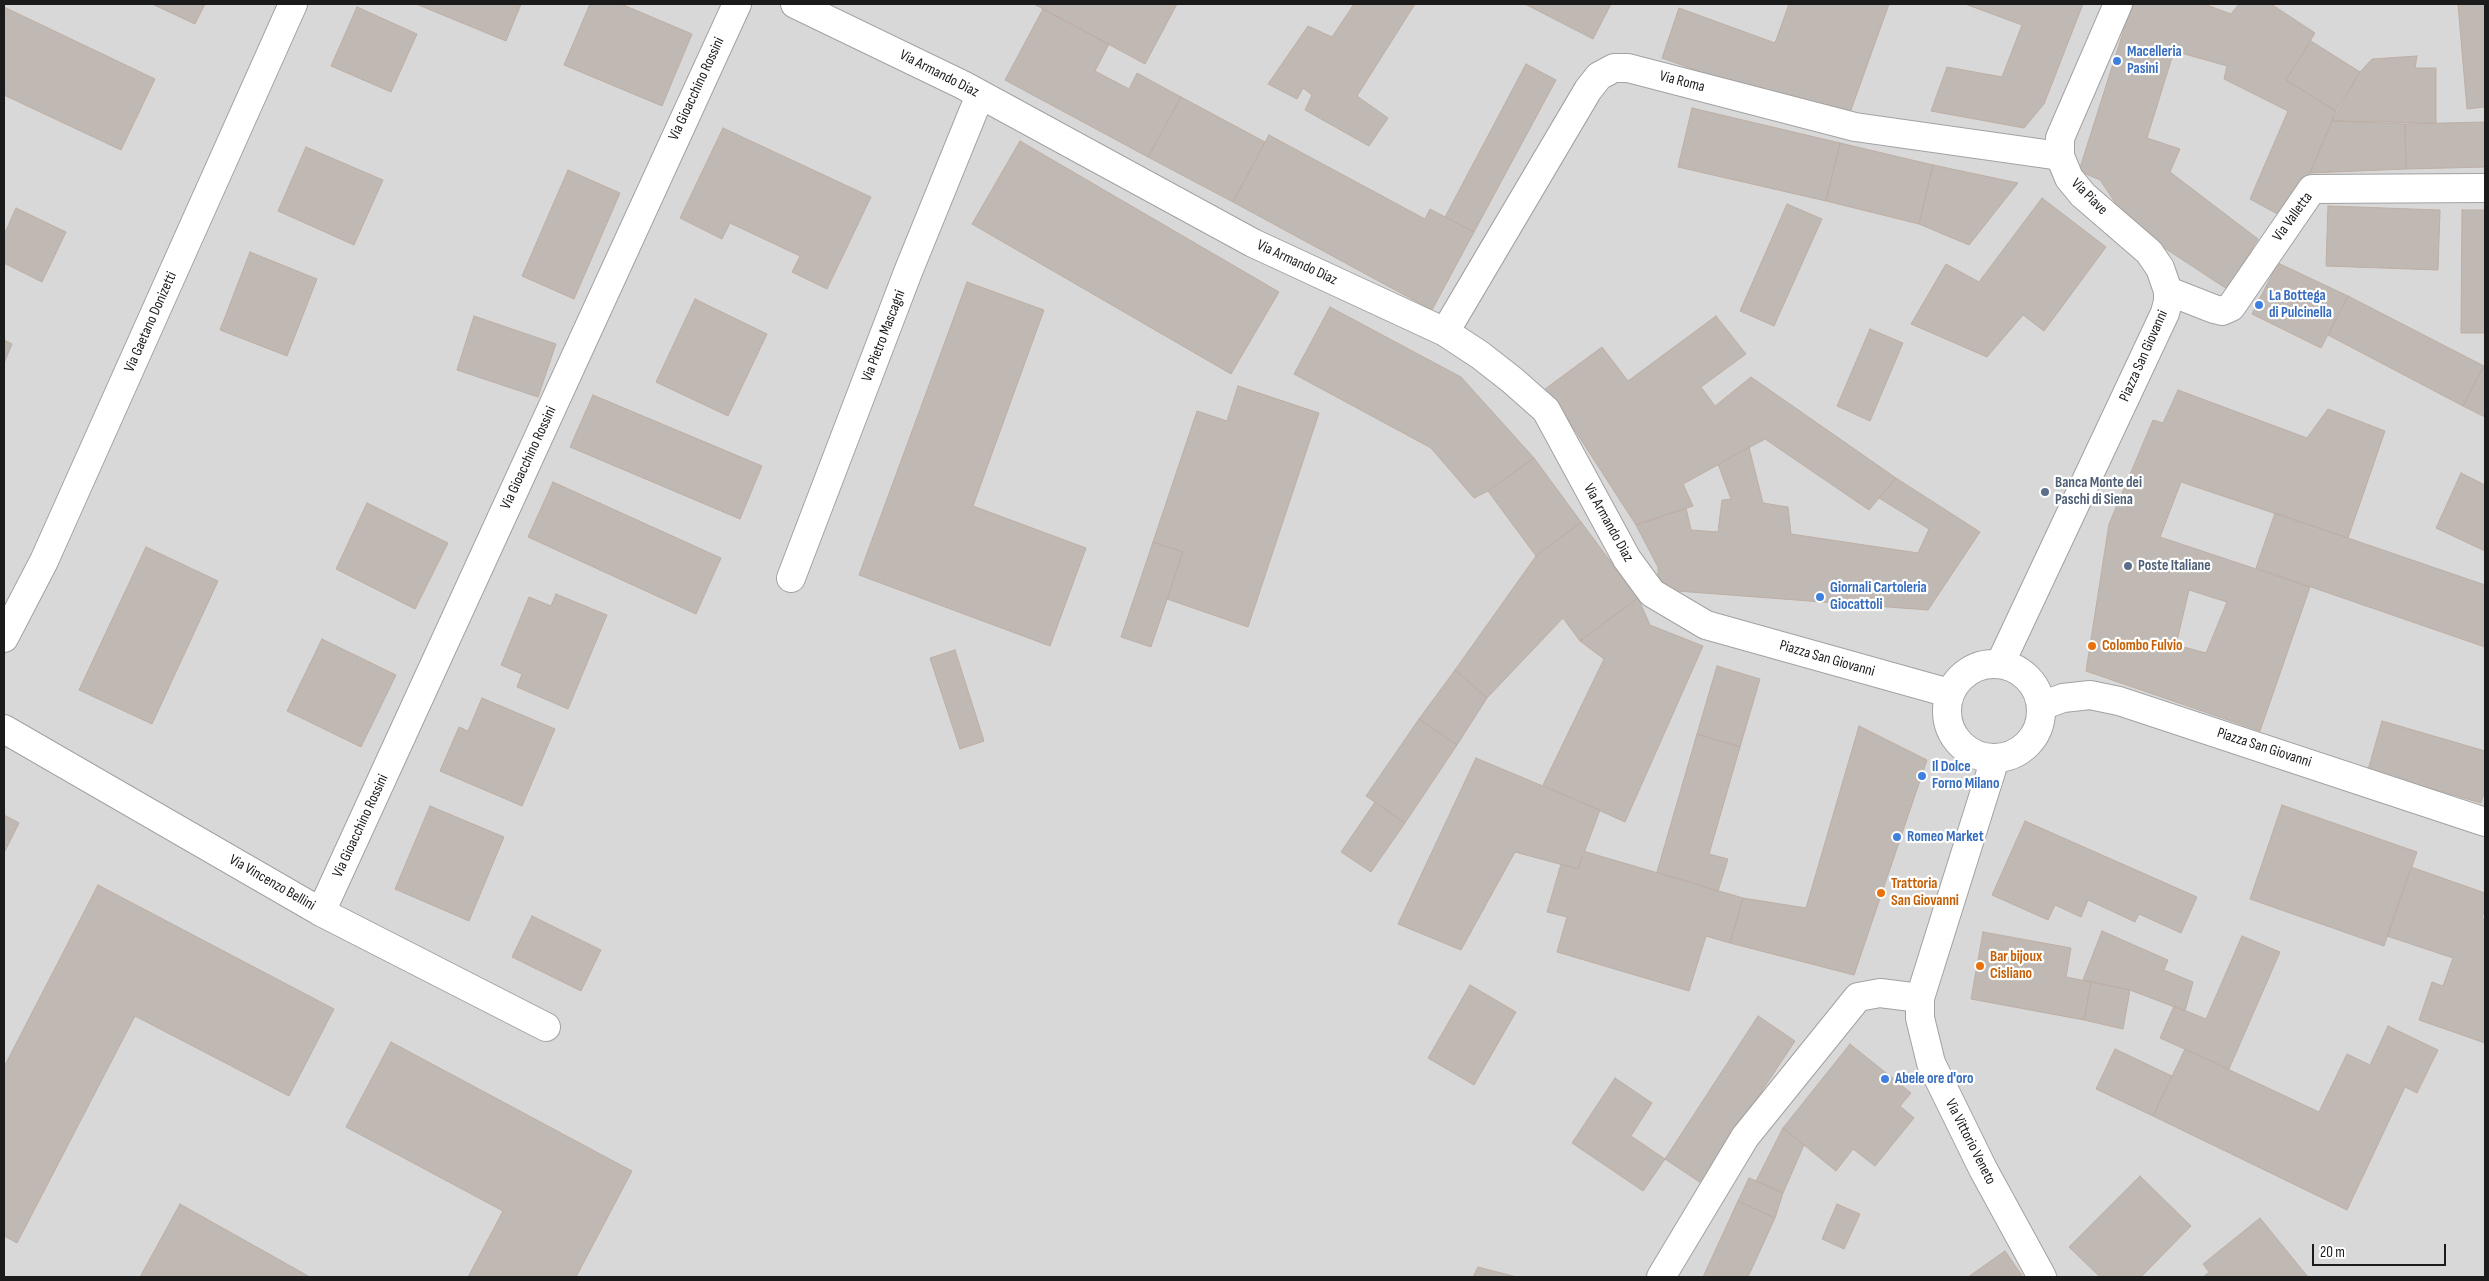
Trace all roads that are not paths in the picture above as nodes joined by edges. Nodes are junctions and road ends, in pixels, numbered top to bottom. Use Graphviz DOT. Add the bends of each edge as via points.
graph roads {
  1 [pos="293,4"];
  2 [pos="736,4"];
  3 [pos="795,4"];
  4 [pos="2118,4"];
  5 [pos="980,95"];
  6 [pos="2060,156"];
  7 [pos="2485,188"];
  8 [pos="2168,291"];
  9 [pos="1445,332"];
  10 [pos="791,578"];
  11 [pos="1706,624"];
  12 [pos="4,638"];
  13 [pos="2000,664"];
  14 [pos="1949,693"];
  15 [pos="2041,706"];
  16 [pos="4,728"];
  17 [pos="1995,759"];
  18 [pos="2485,822"];
  19 [pos="321,912"];
  20 [pos="1920,998"];
  21 [pos="546,1027"];
  22 [pos="1661,1277"];
  23 [pos="2042,1277"];
  1 -- 12 [label="street, Via Gaetano Donizetti" via="44,561"];
  2 -- 19 [label="street, Via Gioacchino Rossini"];
  3 -- 5 [label="street, Via Armando Diaz"];
  4 -- 6 [label="street, Via Piave" via="2060,138"];
  5 -- 9 [label="street, Via Armando Diaz" via="1253,243"];
  5 -- 10 [label="street, Via Pietro Mascagni"];
  6 -- 8 [label="street, Via Piave" via="2069,178 2083,195 2148,252 2160,268"];
  6 -- 9 [label="street, Via Roma" via="1855,127 1628,68 1614,68 1599,76 1588,90"];
  7 -- 8 [label="street, Via Valletta" via="2312,189 2231,307 2222,311 2214,309"];
  8 -- 13 [label="street, Piazza San Giovanni" via="2165,313"];
  9 -- 11 [label="street, Via Armando Diaz" via="1506,375 1546,410 1627,559 1652,593"];
  11 -- 14 [label="street, Piazza San Giovanni"];
  13 -- 14 [label="street" via="1984,664 1970,670"];
  13 -- 15 [label="street" via="2028,678"];
  14 -- 17 [label="street" via="1946,709 1954,738 1979,757"];
  15 -- 17 [label="street" via="2040,722 2024,748 2010,756"];
  15 -- 18 [label="street, Piazza San Giovanni" via="2063,698 2090,695 2119,701"];
  16 -- 19 [label="street, Via Vincenzo Bellini"];
  17 -- 20 [label="street"];
  19 -- 21 [label="street, Via Vincenzo Bellini"];
  20 -- 22 [label="street" via="1880,993 1858,997 1745,1137"];
  20 -- 23 [label="street, Via Vittorio Veneto" via="1920,1018 1931,1063 1983,1169"];
}
